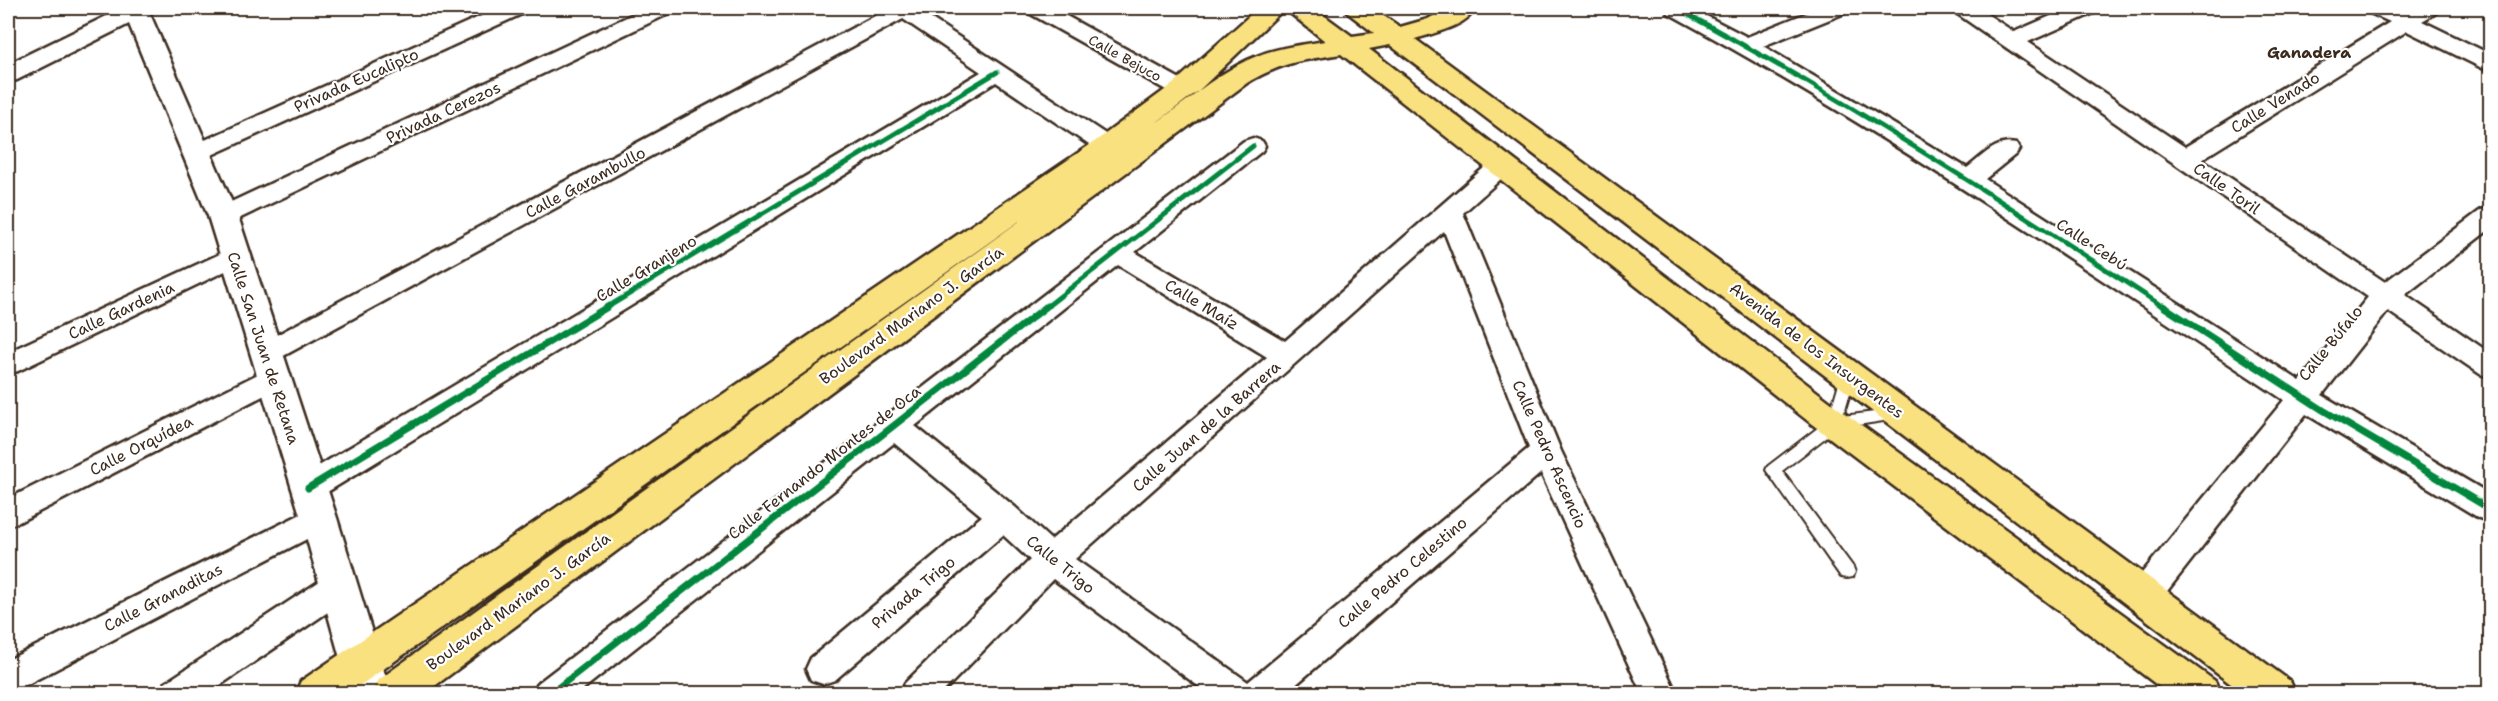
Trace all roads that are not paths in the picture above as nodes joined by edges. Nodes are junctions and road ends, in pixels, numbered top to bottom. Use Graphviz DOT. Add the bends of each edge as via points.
graph roads {
  1 [pos="516,8"];
  2 [pos="662,8"];
  3 [pos="1272,8"];
  4 [pos="1299,8"];
  5 [pos="1357,8"];
  6 [pos="1464,8"];
  7 [pos="1676,8"];
  8 [pos="1837,8"];
  9 [pos="1964,8"];
  10 [pos="2086,8"];
  11 [pos="2378,8"];
  12 [pos="2428,8"];
  13 [pos="139,9"];
  14 [pos="903,9"];
  15 [pos="1053,10"];
  16 [pos="2405,22"];
  17 [pos="1437,24"];
  18 [pos="1395,37"];
  19 [pos="2013,40"];
  20 [pos="1345,44"];
  21 [pos="1748,45"];
  22 [pos="2490,63"];
  23 [pos="997,72"];
  24 [pos="1444,73"];
  25 [pos="8,74"];
  26 [pos="1183,90"];
  27 [pos="1107,146"];
  28 [pos="1253,146"];
  29 [pos="2007,148"];
  30 [pos="196,153"];
  31 [pos="2184,159"];
  32 [pos="1502,165"];
  33 [pos="1968,180"];
  34 [pos="1072,183"];
  35 [pos="1449,210"];
  36 [pos="223,216"];
  37 [pos="2490,216"];
  38 [pos="1116,252"];
  39 [pos="235,256"];
  40 [pos="2384,297"];
  41 [pos="1287,356"];
  42 [pos="8,364"];
  43 [pos="270,365"];
  44 [pos="2490,367"];
  45 [pos="1849,373"];
  46 [pos="2303,398"];
  47 [pos="1903,414"];
  48 [pos="1834,423"];
  49 [pos="893,425"];
  50 [pos="1546,451"];
  51 [pos="314,503"];
  52 [pos="2490,509"];
  53 [pos="8,513"];
  54 [pos="1004,516"];
  55 [pos="1051,560"];
  56 [pos="1847,572"];
  57 [pos="338,587"];
  58 [pos="2145,594"];
  59 [pos="823,669"];
  60 [pos="367,676"];
  61 [pos="8,677"];
  62 [pos="177,693"];
  63 [pos="315,693"];
  64 [pos="391,693"];
  65 [pos="550,693"];
  66 [pos="917,693"];
  67 [pos="1237,693"];
  68 [pos="1259,693"];
  69 [pos="1660,693"];
  70 [pos="2201,693"];
  71 [pos="2276,693"];
  1 -- 30 [label="street, Privada Eucalipto"];
  2 -- 36 [label="street, Privada Cerezos"];
  3 -- 26 [label="main road, Boulevard Mariano J. García"];
  4 -- 20 [label="main road"];
  5 -- 18 [label="main road, Avenida de los Insurgentes"];
  6 -- 17 [label="main road, Boulevard Mariano J. García"];
  7 -- 21 [label="street, Calle Cebú"];
  8 -- 21 [label="street"];
  9 -- 19 [label="street, Calle Toril"];
  10 -- 19 [label="street"];
  11 -- 16 [label="street"];
  12 -- 16 [label="street, Calle Venado"];
  13 -- 25 [label="street"];
  13 -- 30 [label="street, Calle San Juan de Retana"];
  14 -- 23 [label="street"];
  14 -- 43 [label="street, Calle Garambullo"];
  15 -- 26 [label="street, Calle Bejuco"];
  16 -- 22 [label="street"];
  16 -- 31 [label="street, Calle Venado"];
  17 -- 18 [label="main road, Boulevard Mariano J. García"];
  17 -- 24 [label="main road" via="1437,54"];
  18 -- 20 [label="main road, Boulevard Mariano J. García"];
  18 -- 24 [label="main road, Avenida de los Insurgentes"];
  19 -- 31 [label="street, Calle Toril"];
  20 -- 32 [label="main road"];
  20 -- 34 [label="main road, Boulevard Mariano J. García" via="1264,62"];
  21 -- 33 [label="street, Calle Cebú"];
  23 -- 27 [label="street"];
  23 -- 51 [label="street, Calle Granjeno"];
  24 -- 45 [label="main road, Avenida de los Insurgentes"];
  26 -- 27 [label="main road, Boulevard Mariano J. García"];
  27 -- 34 [label="main road, Boulevard Mariano J. García"];
  28 -- 38 [label="street, Calle Fernando Montes de Oca"];
  29 -- 33 [label="street"];
  30 -- 36 [label="street, Calle San Juan de Retana"];
  31 -- 40 [label="street, Calle Toril"];
  32 -- 35 [label="street, Calle Juan de la Barrera"];
  32 -- 48 [label="main road"];
  33 -- 46 [label="street, Calle Cebú"];
  34 -- 60 [label="main road, Boulevard Mariano J. García"];
  34 -- 64 [label="main road, Boulevard Mariano J. García"];
  35 -- 41 [label="street, Calle Juan de la Barrera"];
  35 -- 50 [label="street, Calle Pedro Ascencio"];
  36 -- 39 [label="street, Calle San Juan de Retana"];
  37 -- 40 [label="street, Calle Búfalo"];
  38 -- 41 [label="street, Calle Maíz"];
  38 -- 49 [label="street, Calle Fernando Montes de Oca"];
  39 -- 42 [label="street, Calle Gardenia"];
  39 -- 43 [label="street, Calle San Juan de Retana"];
  40 -- 44 [label="street, Calle Toril"];
  40 -- 46 [label="street, Calle Búfalo"];
  41 -- 55 [label="street, Calle Juan de la Barrera"];
  43 -- 51 [label="street, Calle San Juan de Retana"];
  43 -- 53 [label="street, Calle Orquídea"];
  45 -- 47 [label="main road, Avenida de los Insurgentes"];
  45 -- 48 [label="lane"];
  46 -- 52 [label="street, Calle Cebú"];
  46 -- 58 [label="street, Calle Búfalo"];
  47 -- 48 [label="lane"];
  47 -- 58 [label="main road, Avenida de los Insurgentes"];
  48 -- 56 [label="lane" via="1773,470"];
  48 -- 70 [label="main road"];
  49 -- 54 [label="street, Calle Trigo"];
  49 -- 65 [label="street, Calle Fernando Montes de Oca"];
  50 -- 68 [label="street, Calle Pedro Celestino"];
  50 -- 69 [label="street, Calle Pedro Ascencio"];
  51 -- 57 [label="street, Calle San Juan de Retana"];
  51 -- 61 [label="street, Calle Granaditas"];
  54 -- 55 [label="street, Calle Trigo"];
  54 -- 59 [label="street, Privada Trigo"];
  55 -- 66 [label="street, Calle Juan de la Barrera"];
  55 -- 67 [label="street, Calle Trigo"];
  57 -- 60 [label="street, Calle San Juan de Retana"];
  57 -- 62 [label="street"];
  58 -- 71 [label="main road, Avenida de los Insurgentes"];
  60 -- 63 [label="main road, Boulevard Mariano J. García"];
}
